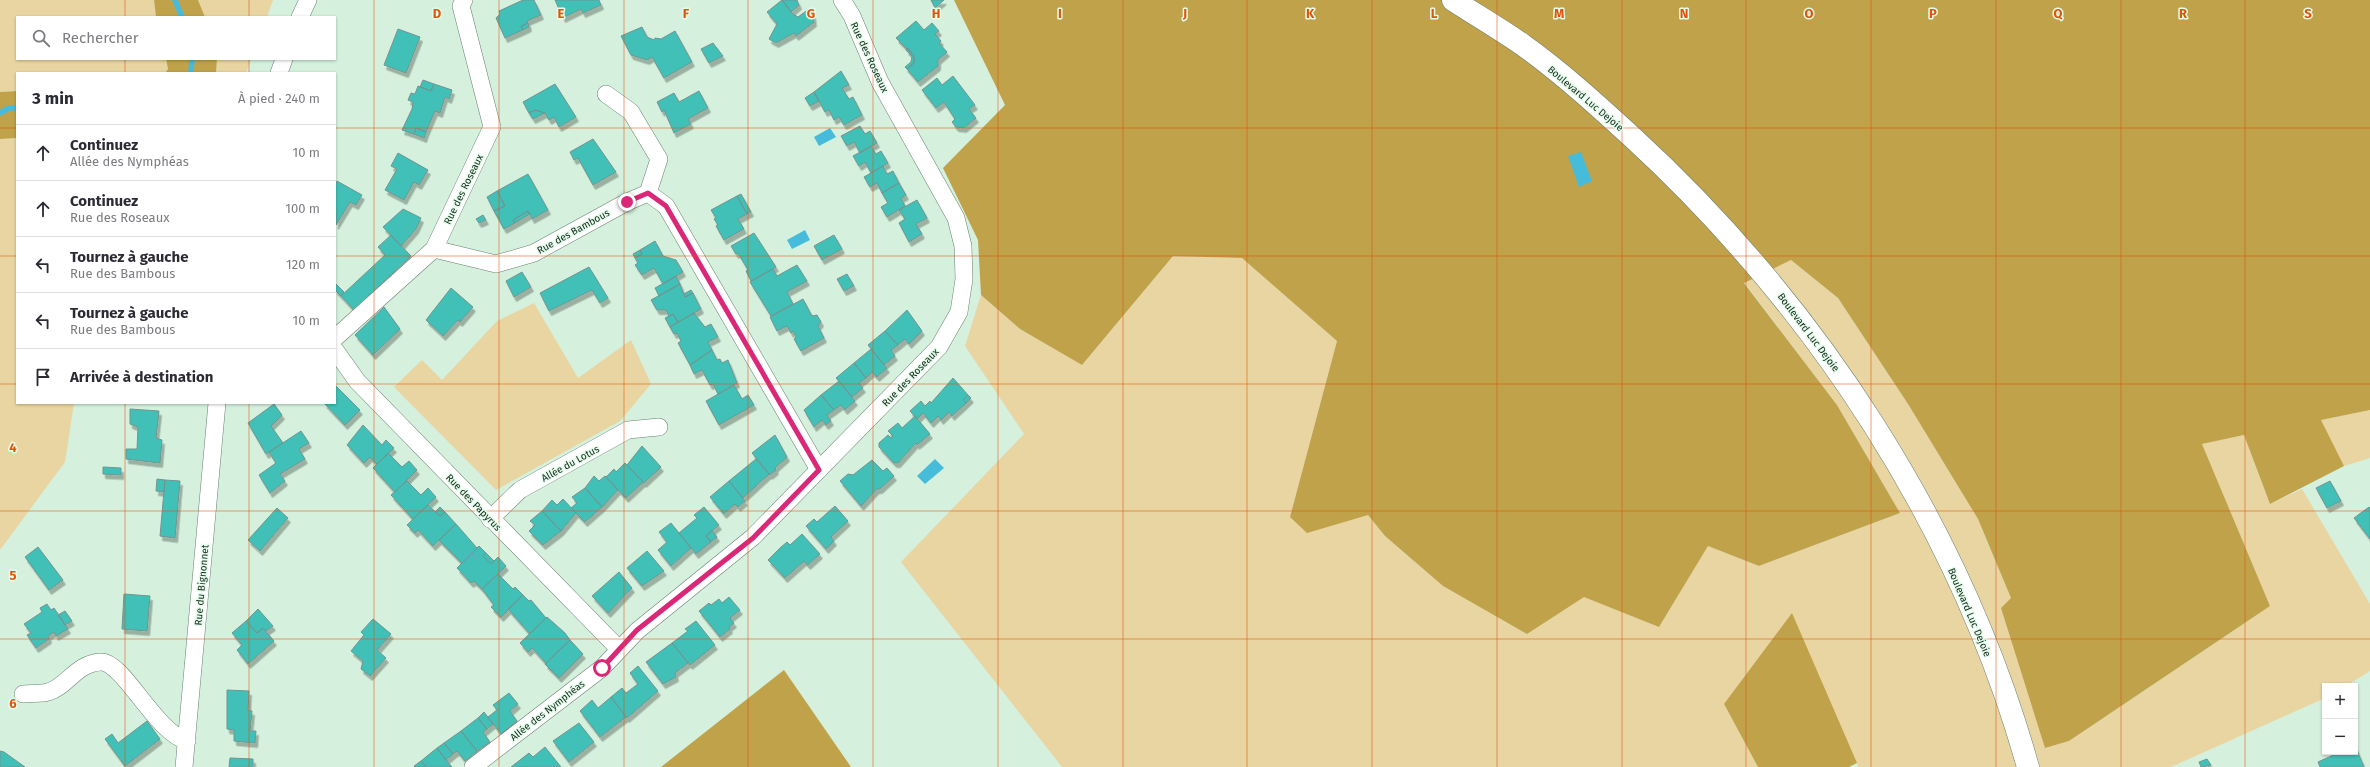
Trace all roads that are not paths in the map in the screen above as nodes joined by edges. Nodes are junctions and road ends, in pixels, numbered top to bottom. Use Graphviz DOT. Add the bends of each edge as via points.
graph roads {
  1 [pos="308,0"];
  2 [pos="464,0"];
  3 [pos="842,0"];
  4 [pos="1453,0"];
  5 [pos="300,16"];
  6 [pos="284,60"];
  7 [pos="279,72"];
  8 [pos="606,94"];
  9 [pos="648,193"];
  10 [pos="434,249"];
  11 [pos="336,337"];
  12 [pos="336,351"];
  13 [pos="217,404"];
  14 [pos="659,427"];
  15 [pos="819,470"];
  16 [pos="490,519"];
  17 [pos="619,649"];
  18 [pos="23,694"];
  19 [pos="188,741"];
  20 [pos="184,767"];
  21 [pos="473,767"];
  22 [pos="2028,767"];
  1 -- 5 [label="street"];
  2 -- 10 [label="street, Rue des Roseaux" via="462,6 492,127"];
  3 -- 15 [label="street, Rue des Roseaux" via="880,82 956,218 963,246 964,279 959,312 939,347"];
  4 -- 22 [label="main road, Boulevard Luc Dejoie" via="1524,46 1598,106 1673,174 1794,309 1874,424 1922,507 1969,604 1996,672"];
  6 -- 7 [label="street"];
  8 -- 9 [label="street" via="631,112 659,159"];
  9 -- 10 [label="street, Rue des Bambous" via="534,253 496,264"];
  9 -- 15 [label="street" via="666,206"];
  10 -- 11 [label="street, Rue des Roseaux"];
  12 -- 16 [label="street, Rue des Papyrus" via="356,381"];
  13 -- 19 [label="street, Rue du Bignonnet"];
  14 -- 16 [label="street, Allée du Lotus" via="628,430 520,490"];
  15 -- 17 [label="street, Rue des Roseaux" via="753,538 637,630"];
  16 -- 17 [label="street, Rue des Papyrus"];
  17 -- 21 [label="street, Allée des Nymphéas" via="602,668"];
  18 -- 19 [label="street" via="49,692 88,664 103,662 118,671 155,718 178,738"];
  19 -- 20 [label="street, Rue du Bignonnet"];
}
